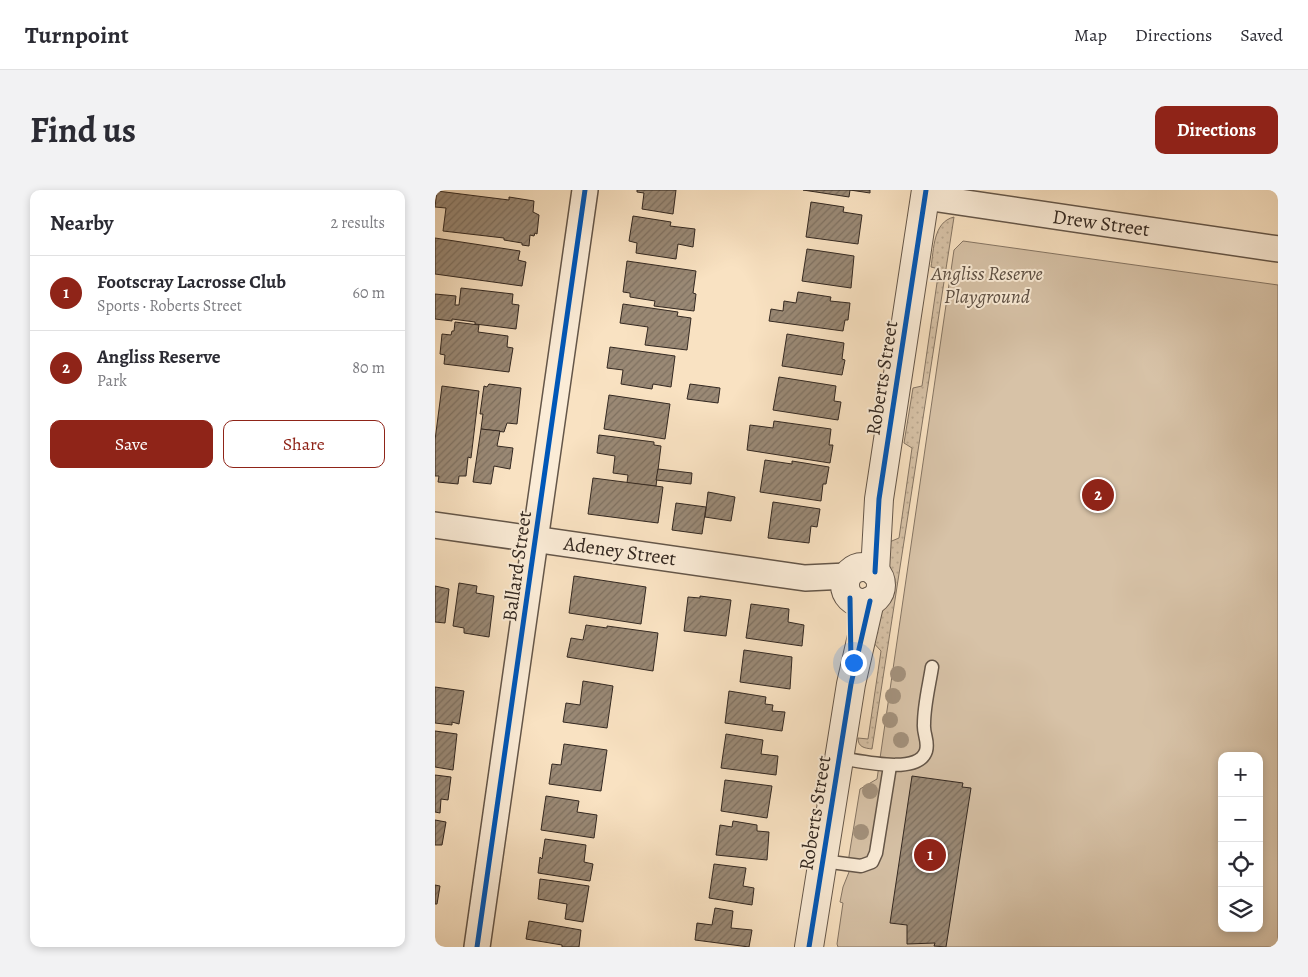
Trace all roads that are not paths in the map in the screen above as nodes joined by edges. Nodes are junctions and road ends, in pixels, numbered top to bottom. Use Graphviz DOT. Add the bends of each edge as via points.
graph roads {
  1 [pos="585,190"];
  2 [pos="925,194"];
  3 [pos="1278,249"];
  4 [pos="435,524"];
  5 [pos="536,538"];
  6 [pos="858,585"];
  7 [pos="932,667"];
  8 [pos="839,758"];
  9 [pos="889,766"];
  10 [pos="823,861"];
  11 [pos="477,947"];
  12 [pos="809,947"];
  1 -- 5 [label="street, Ballard Street"];
  2 -- 3 [label="street, Drew Street"];
  2 -- 6 [label="street, Roberts Street" via="879,499"];
  4 -- 5 [label="street, Adeney Street"];
  5 -- 6 [label="street, Adeney Street"];
  5 -- 11 [label="street, Ballard Street"];
  6 -- 8 [label="street, Roberts Street" via="851,684"];
  7 -- 9 [label="lane" via="923,725 927,744 925,752 917,760"];
  8 -- 9 [label="lane"];
  8 -- 10 [label="street, Roberts Street"];
  9 -- 10 [label="lane" via="872,862 861,866"];
  10 -- 12 [label="street, Roberts Street"];
}
